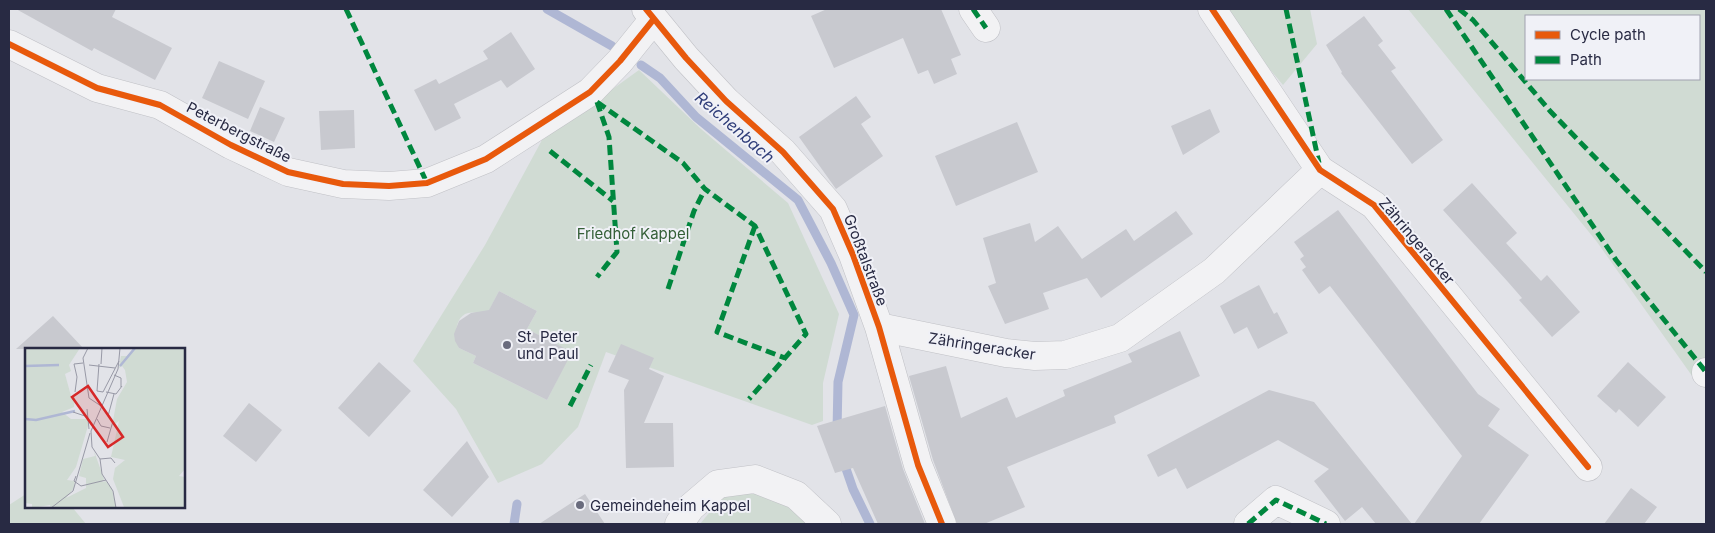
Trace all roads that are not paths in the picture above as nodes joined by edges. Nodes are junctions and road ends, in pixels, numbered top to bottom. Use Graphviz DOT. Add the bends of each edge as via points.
graph roads {
  1 [pos="1212,9"];
  2 [pos="649,14"];
  3 [pos="9,44"];
  4 [pos="1320,170"];
  5 [pos="879,328"];
  6 [pos="1588,467"];
  7 [pos="679,524"];
  8 [pos="827,524"];
  9 [pos="942,524"];
  10 [pos="1248,524"];
  11 [pos="1326,524"];
  1 -- 4 [label="street, Zähringeracker"];
  2 -- 3 [label="street, Peterbergstraße" via="627,53 590,92 486,159 427,184 343,184 288,172 160,105 97,88"];
  2 -- 5 [label="street, Großtalstraße" via="726,100 783,152 833,209"];
  4 -- 5 [label="street, Zähringeracker" via="1214,271 1120,338 1065,355 1035,356"];
  4 -- 6 [label="street, Zähringeracker" via="1374,205"];
  5 -- 9 [label="street, Großtalstraße" via="918,465"];
  7 -- 8 [label="street" via="692,507 718,484 755,478 796,494"];
  10 -- 11 [label="street" via="1276,500"];
}
